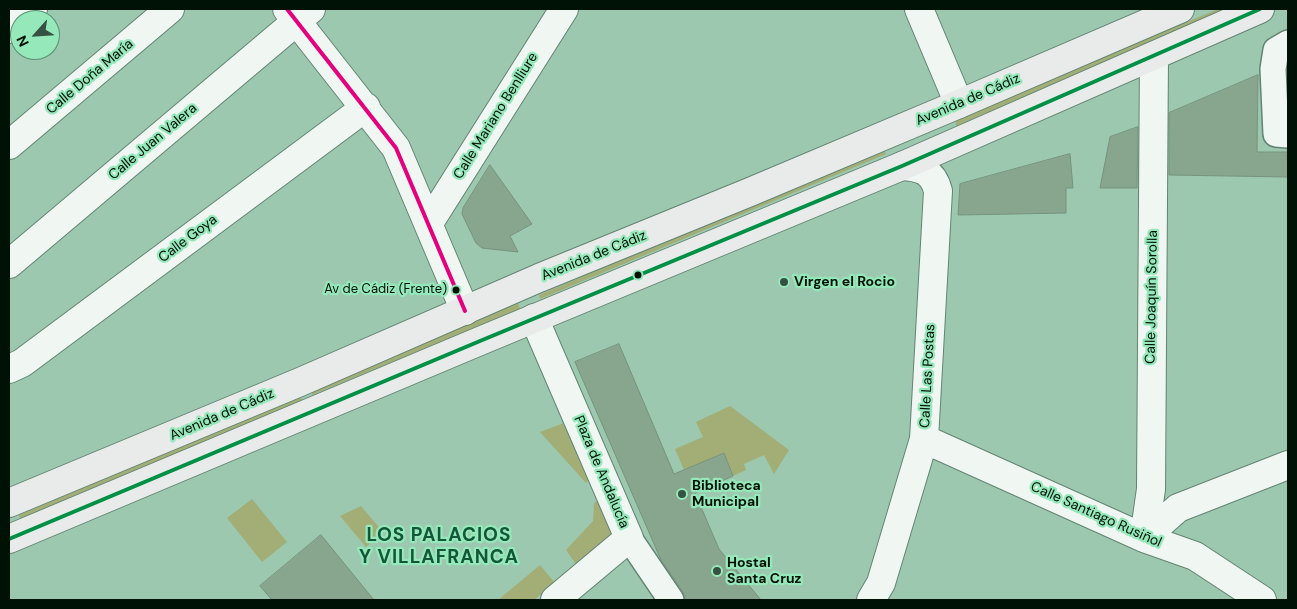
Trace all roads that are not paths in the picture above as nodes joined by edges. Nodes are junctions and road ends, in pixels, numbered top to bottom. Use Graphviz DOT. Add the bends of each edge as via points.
graph roads {
  1 [pos="33,9"];
  2 [pos="170,9"];
  3 [pos="564,9"];
  4 [pos="919,9"];
  5 [pos="1180,9"];
  6 [pos="1260,9"];
  7 [pos="299,13"];
  8 [pos="9,29"];
  9 [pos="1288,43"];
  10 [pos="1154,56"];
  11 [pos="959,104"];
  12 [pos="366,107"];
  13 [pos="1288,135"];
  14 [pos="9,145"];
  15 [pos="902,166"];
  16 [pos="428,224"];
  17 [pos="9,264"];
  18 [pos="466,311"];
  19 [pos="534,318"];
  20 [pos="13,360"];
  21 [pos="924,438"];
  22 [pos="1288,465"];
  23 [pos="9,503"];
  24 [pos="629,538"];
  25 [pos="1144,538"];
  26 [pos="9,539"];
  27 [pos="555,600"];
  28 [pos="671,600"];
  29 [pos="871,600"];
  30 [pos="1262,600"];
  1 -- 8 [label="street"];
  2 -- 14 [label="street, Calle Doña María"];
  3 -- 16 [label="street, Calle Mariano Benlliure"];
  4 -- 11 [label="street"];
  5 -- 11 [label="main road, Avenida de Cádiz"];
  6 -- 10 [label="main road"];
  7 -- 12 [label="street"];
  7 -- 17 [label="street, Calle Juan Valera"];
  9 -- 13 [label="street" via="1276,50 1273,69 1276,134"];
  10 -- 15 [label="main road"];
  10 -- 25 [label="street, Calle Joaquín Sorolla" via="1151,489"];
  11 -- 18 [label="main road, Avenida de Cádiz"];
  12 -- 16 [label="street" via="396,148"];
  12 -- 20 [label="street, Calle Goya"];
  15 -- 19 [label="main road"];
  15 -- 21 [label="street, Calle Las Postas" via="924,170 933,177 938,191"];
  16 -- 18 [label="street"];
  18 -- 23 [label="main road, Avenida de Cádiz"];
  19 -- 24 [label="street, Plaza de Andalucía"];
  19 -- 26 [label="main road"];
  21 -- 25 [label="street, Calle Santiago Rusiñol"];
  21 -- 29 [label="street, Calle Las Postas" via="881,584"];
  22 -- 25 [label="street" via="1178,508"];
  24 -- 27 [label="street, Plaza de Andalucía"];
  24 -- 28 [label="street"];
  25 -- 30 [label="street, Calle Santiago Rusiñol" via="1196,556"];
}
